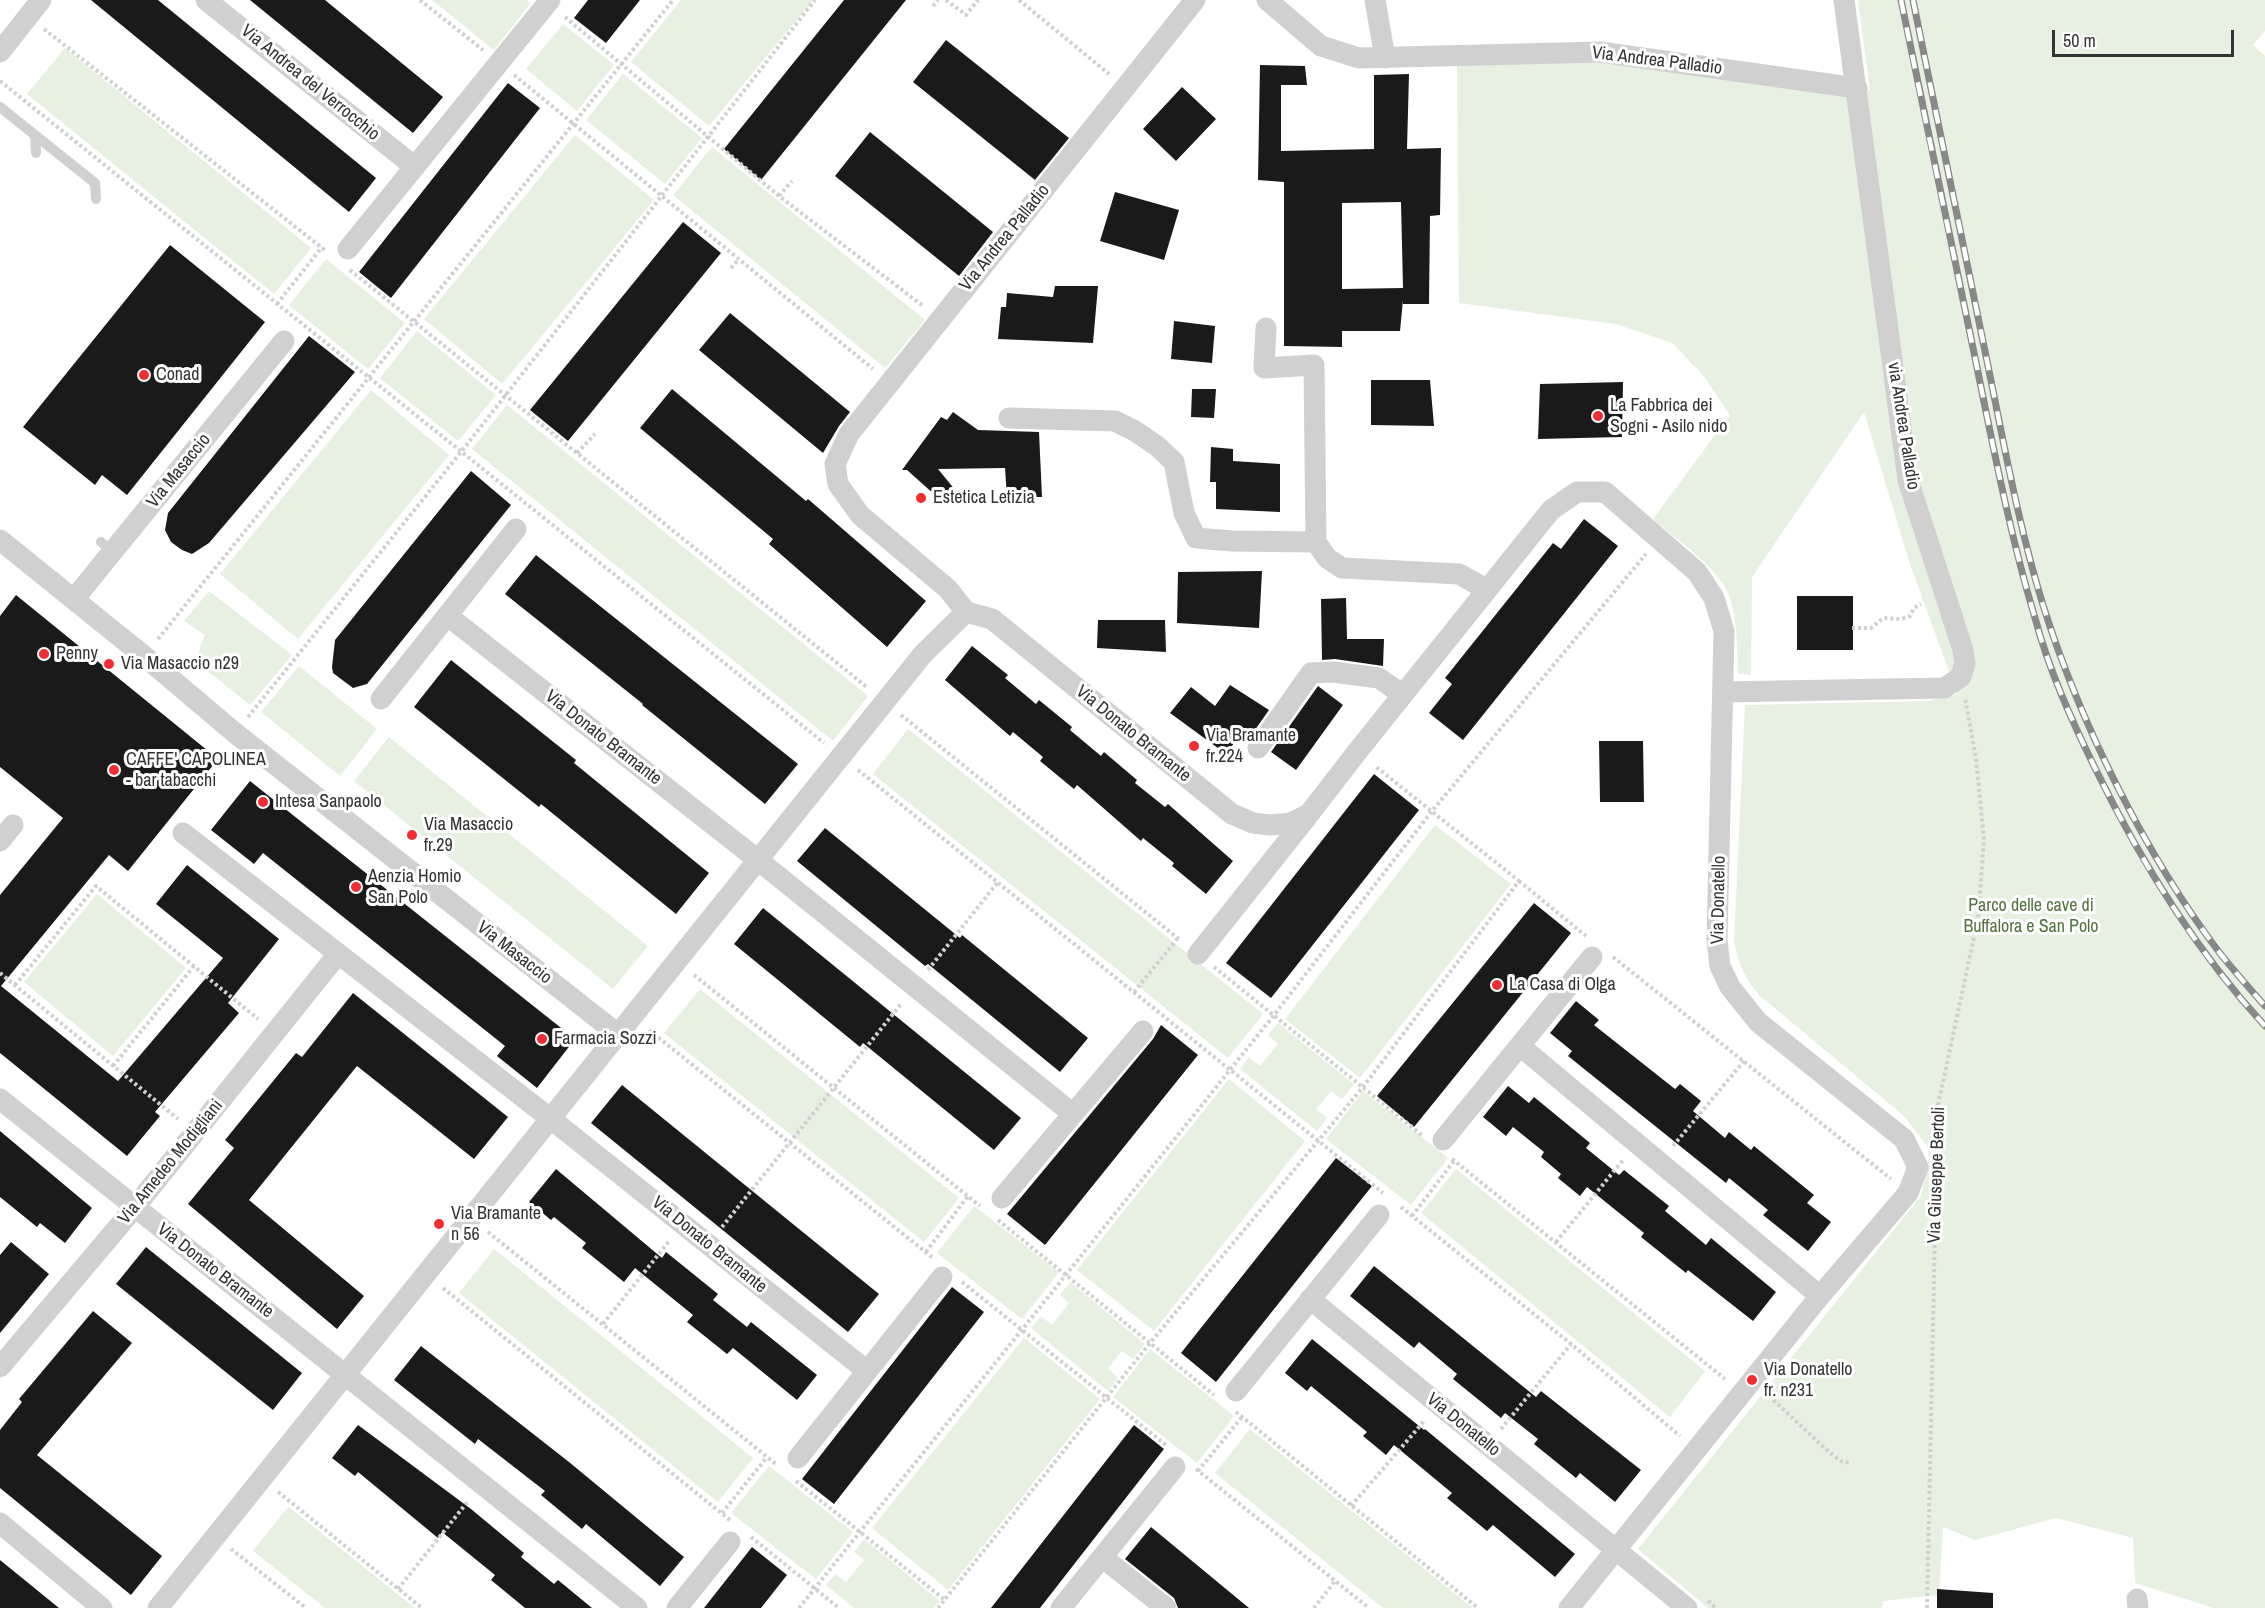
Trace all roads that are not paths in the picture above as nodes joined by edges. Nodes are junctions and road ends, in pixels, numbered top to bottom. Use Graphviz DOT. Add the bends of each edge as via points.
graph roads {
  1 [pos="41,0"];
  2 [pos="206,0"];
  3 [pos="1196,0"];
  4 [pos="1267,0"];
  5 [pos="1374,0"];
  6 [pos="1845,0"];
  7 [pos="549,2"];
  8 [pos="0,52"];
  9 [pos="1385,58"];
  10 [pos="1857,88"];
  11 [pos="0,107"];
  12 [pos="35,135"];
  13 [pos="36,153"];
  14 [pos="415,167"];
  15 [pos="96,199"];
  16 [pos="342,257"];
  17 [pos="1266,328"];
  18 [pos="284,341"];
  19 [pos="1009,418"];
  20 [pos="516,529"];
  21 [pos="1316,542"];
  22 [pos="2,544"];
  23 [pos="1486,589"];
  24 [pos="74,599"];
  25 [pos="966,612"];
  26 [pos="448,616"];
  27 [pos="1724,692"];
  28 [pos="1403,695"];
  29 [pos="381,699"];
  30 [pos="1258,748"];
  31 [pos="1309,814"];
  32 [pos="183,833"];
  33 [pos="758,860"];
  34 [pos="1598,950"];
  35 [pos="338,954"];
  36 [pos="1198,954"];
  37 [pos="1143,1032"];
  38 [pos="619,1035"];
  39 [pos="1520,1046"];
  40 [pos="0,1099"];
  41 [pos="1073,1114"];
  42 [pos="551,1119"];
  43 [pos="1439,1145"];
  44 [pos="996,1206"];
  45 [pos="135,1207"];
  46 [pos="1379,1215"];
  47 [pos="946,1273"];
  48 [pos="1820,1296"];
  49 [pos="1310,1299"];
  50 [pos="0,1367"];
  51 [pos="867,1371"];
  52 [pos="345,1375"];
  53 [pos="1235,1400"];
  54 [pos="1180,1461"];
  55 [pos="789,1462"];
  56 [pos="0,1523"];
  57 [pos="738,1534"];
  58 [pos="1616,1550"];
  59 [pos="1102,1557"];
  60 [pos="102,1608"];
  61 [pos="158,1608"];
  62 [pos="638,1608"];
  63 [pos="677,1608"];
  64 [pos="1061,1608"];
  65 [pos="1166,1608"];
  66 [pos="1569,1608"];
  67 [pos="1688,1608"];
  1 -- 8 [label="street"];
  2 -- 14 [label="street, Via Andrea del Verrocchio"];
  3 -- 25 [label="street, Via Andrea Palladio" via="849,434 835,464 838,484 860,515 948,589"];
  4 -- 9 [label="street, Via Andrea Palladio" via="1321,46 1359,58"];
  5 -- 9 [label="street"];
  6 -- 10 [label="street, via Andrea Palladio"];
  7 -- 14 [label="street"];
  9 -- 10 [label="street, Via Andrea Palladio" via="1600,52"];
  10 -- 27 [label="street, via Andrea Palladio" via="1908,480 1965,663 1961,677 1944,688"];
  11 -- 12 [label="lane"];
  12 -- 13 [label="lane"];
  12 -- 15 [label="lane" via="95,183"];
  14 -- 16 [label="street"];
  17 -- 21 [label="street" via="1264,368 1314,365"];
  18 -- 24 [label="street, Via Masaccio" via="107,548"];
  19 -- 21 [label="street" via="1115,421 1135,430 1174,462 1184,513 1196,538"];
  20 -- 26 [label="street"];
  21 -- 23 [label="street" via="1327,558 1342,568 1459,574"];
  22 -- 24 [label="street, Via Masaccio"];
  23 -- 27 [label="street, Via Donatello" via="1551,510 1577,492 1605,492 1697,572 1714,598 1724,631"];
  23 -- 28 [label="street"];
  24 -- 38 [label="street, Via Masaccio" via="235,734"];
  25 -- 31 [label="street, Via Donato Bramante" via="992,619 1232,814 1270,825"];
  25 -- 33 [label="street" via="923,654"];
  26 -- 29 [label="street"];
  26 -- 33 [label="street, Via Donato Bramante"];
  27 -- 48 [label="street, Via Donatello" via="1717,940 1720,966 1730,987 1758,1022 1904,1139 1918,1167 1908,1193"];
  28 -- 30 [label="street" via="1379,678 1311,673"];
  28 -- 31 [label="street"];
  31 -- 36 [label="street"];
  32 -- 35 [label="street"];
  33 -- 38 [label="street"];
  33 -- 41 [label="street, Via Donato Bramante"];
  34 -- 39 [label="street"];
  35 -- 42 [label="street"];
  35 -- 45 [label="street, Via Amedeo Modigliani"];
  37 -- 41 [label="street"];
  38 -- 42 [label="street"];
  39 -- 43 [label="street"];
  39 -- 48 [label="street"];
  40 -- 45 [label="street, Via Donato Bramante"];
  41 -- 44 [label="street"];
  42 -- 51 [label="street, Via Donato Bramante"];
  42 -- 52 [label="street"];
  45 -- 50 [label="street, Via Amedeo Modigliani"];
  45 -- 52 [label="street, Via Donato Bramante"];
  46 -- 49 [label="street"];
  47 -- 51 [label="street"];
  48 -- 58 [label="street, Via Donatello"];
  49 -- 53 [label="street"];
  49 -- 58 [label="street, Via Donatello"];
  51 -- 55 [label="street"];
  52 -- 61 [label="street"];
  52 -- 62 [label="street, Via Donato Bramante"];
  54 -- 59 [label="street"];
  56 -- 60 [label="street"];
  57 -- 63 [label="street"];
  58 -- 66 [label="street, Via Donatello"];
  58 -- 67 [label="street"];
  59 -- 64 [label="street"];
  59 -- 65 [label="street"];
}
